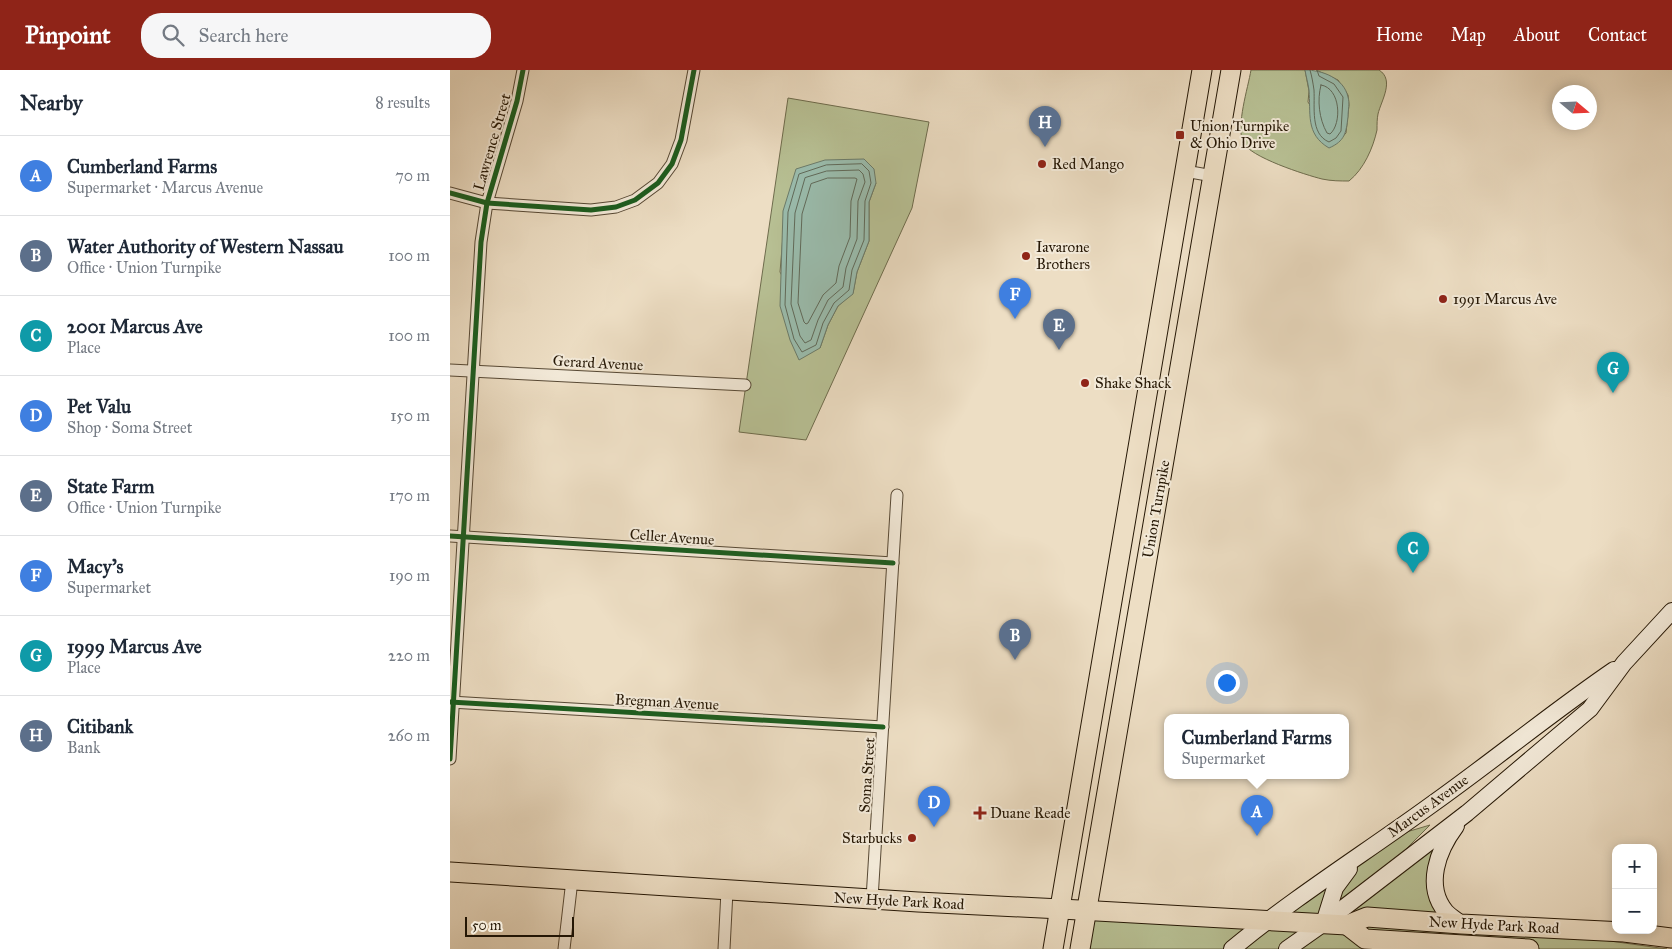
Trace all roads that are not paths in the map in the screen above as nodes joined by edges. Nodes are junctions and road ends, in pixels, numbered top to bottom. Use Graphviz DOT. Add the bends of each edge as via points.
graph roads {
  1 [pos="523,70"];
  2 [pos="694,70"];
  3 [pos="1202,70"];
  4 [pos="1231,70"];
  5 [pos="1185,172"];
  6 [pos="1213,176"];
  7 [pos="450,193"];
  8 [pos="487,204"];
  9 [pos="450,370"];
  10 [pos="474,372"];
  11 [pos="746,385"];
  12 [pos="897,495"];
  13 [pos="450,536"];
  14 [pos="464,536"];
  15 [pos="893,563"];
  16 [pos="1672,610"];
  17 [pos="1624,663"];
  18 [pos="452,702"];
  19 [pos="883,727"];
  20 [pos="450,759"];
  21 [pos="1467,813"];
  22 [pos="1364,853"];
  23 [pos="450,872"];
  24 [pos="572,880"];
  25 [pos="727,890"];
  26 [pos="872,899"];
  27 [pos="1061,909"];
  28 [pos="1087,911"];
  29 [pos="1268,920"];
  30 [pos="1324,923"];
  31 [pos="1461,924"];
  32 [pos="1347,925"];
  33 [pos="1672,938"];
  34 [pos="564,949"];
  35 [pos="724,949"];
  36 [pos="1054,949"];
  37 [pos="1080,949"];
  38 [pos="1232,949"];
  39 [pos="1287,949"];
  40 [pos="1529,949"];
  1 -- 8 [label="street, Lawrence Street"];
  2 -- 8 [label="street" via="681,140 672,164 658,183 635,200 616,207 591,210"];
  3 -- 5 [label="main road, Union Turnpike"];
  4 -- 6 [label="main road, Union Turnpike"];
  5 -- 6 [label="street"];
  5 -- 27 [label="main road, Union Turnpike"];
  6 -- 28 [label="main road, Union Turnpike"];
  7 -- 8 [label="street"];
  8 -- 10 [label="street, Lawrence Street" via="481,242"];
  9 -- 10 [label="street, Gerard Avenue"];
  10 -- 11 [label="street, Gerard Avenue"];
  10 -- 14 [label="street, Lawrence Street"];
  12 -- 15 [label="street, Soma Street"];
  13 -- 14 [label="street, Celler Avenue"];
  14 -- 15 [label="street, Celler Avenue"];
  14 -- 18 [label="street, Lawrence Street"];
  15 -- 19 [label="street, Soma Street"];
  16 -- 17 [label="main road, Marcus Avenue"];
  17 -- 21 [label="main road, Marcus Avenue" via="1590,709"];
  17 -- 22 [label="main road, Marcus Avenue"];
  18 -- 19 [label="street, Bregman Avenue"];
  18 -- 20 [label="street, Lawrence Street"];
  19 -- 26 [label="street, Soma Street"];
  21 -- 30 [label="main road, Marcus Avenue"];
  21 -- 31 [label="main road" via="1448,838 1436,868 1434,886 1446,912"];
  22 -- 29 [label="main road, Marcus Avenue"];
  22 -- 30 [label="main road" via="1335,888"];
  23 -- 24 [label="main road, New Hyde Park Road"];
  24 -- 25 [label="main road, New Hyde Park Road"];
  24 -- 34 [label="street"];
  25 -- 26 [label="main road, New Hyde Park Road"];
  25 -- 35 [label="street"];
  26 -- 27 [label="main road, New Hyde Park Road"];
  27 -- 28 [label="main road, New Hyde Park Road"];
  27 -- 36 [label="main road, Union Turnpike"];
  28 -- 29 [label="main road, New Hyde Park Road"];
  28 -- 37 [label="main road, Union Turnpike"];
  29 -- 30 [label="main road, New Hyde Park Road"];
  29 -- 38 [label="main road, Marcus Avenue"];
  30 -- 32 [label="main road, New Hyde Park Road"];
  30 -- 39 [label="main road, Marcus Avenue"];
  31 -- 32 [label="main road, New Hyde Park Road" via="1367,917"];
  31 -- 33 [label="main road, New Hyde Park Road" via="1624,932"];
  32 -- 40 [label="main road, New Hyde Park Road" via="1365,939"];
}
